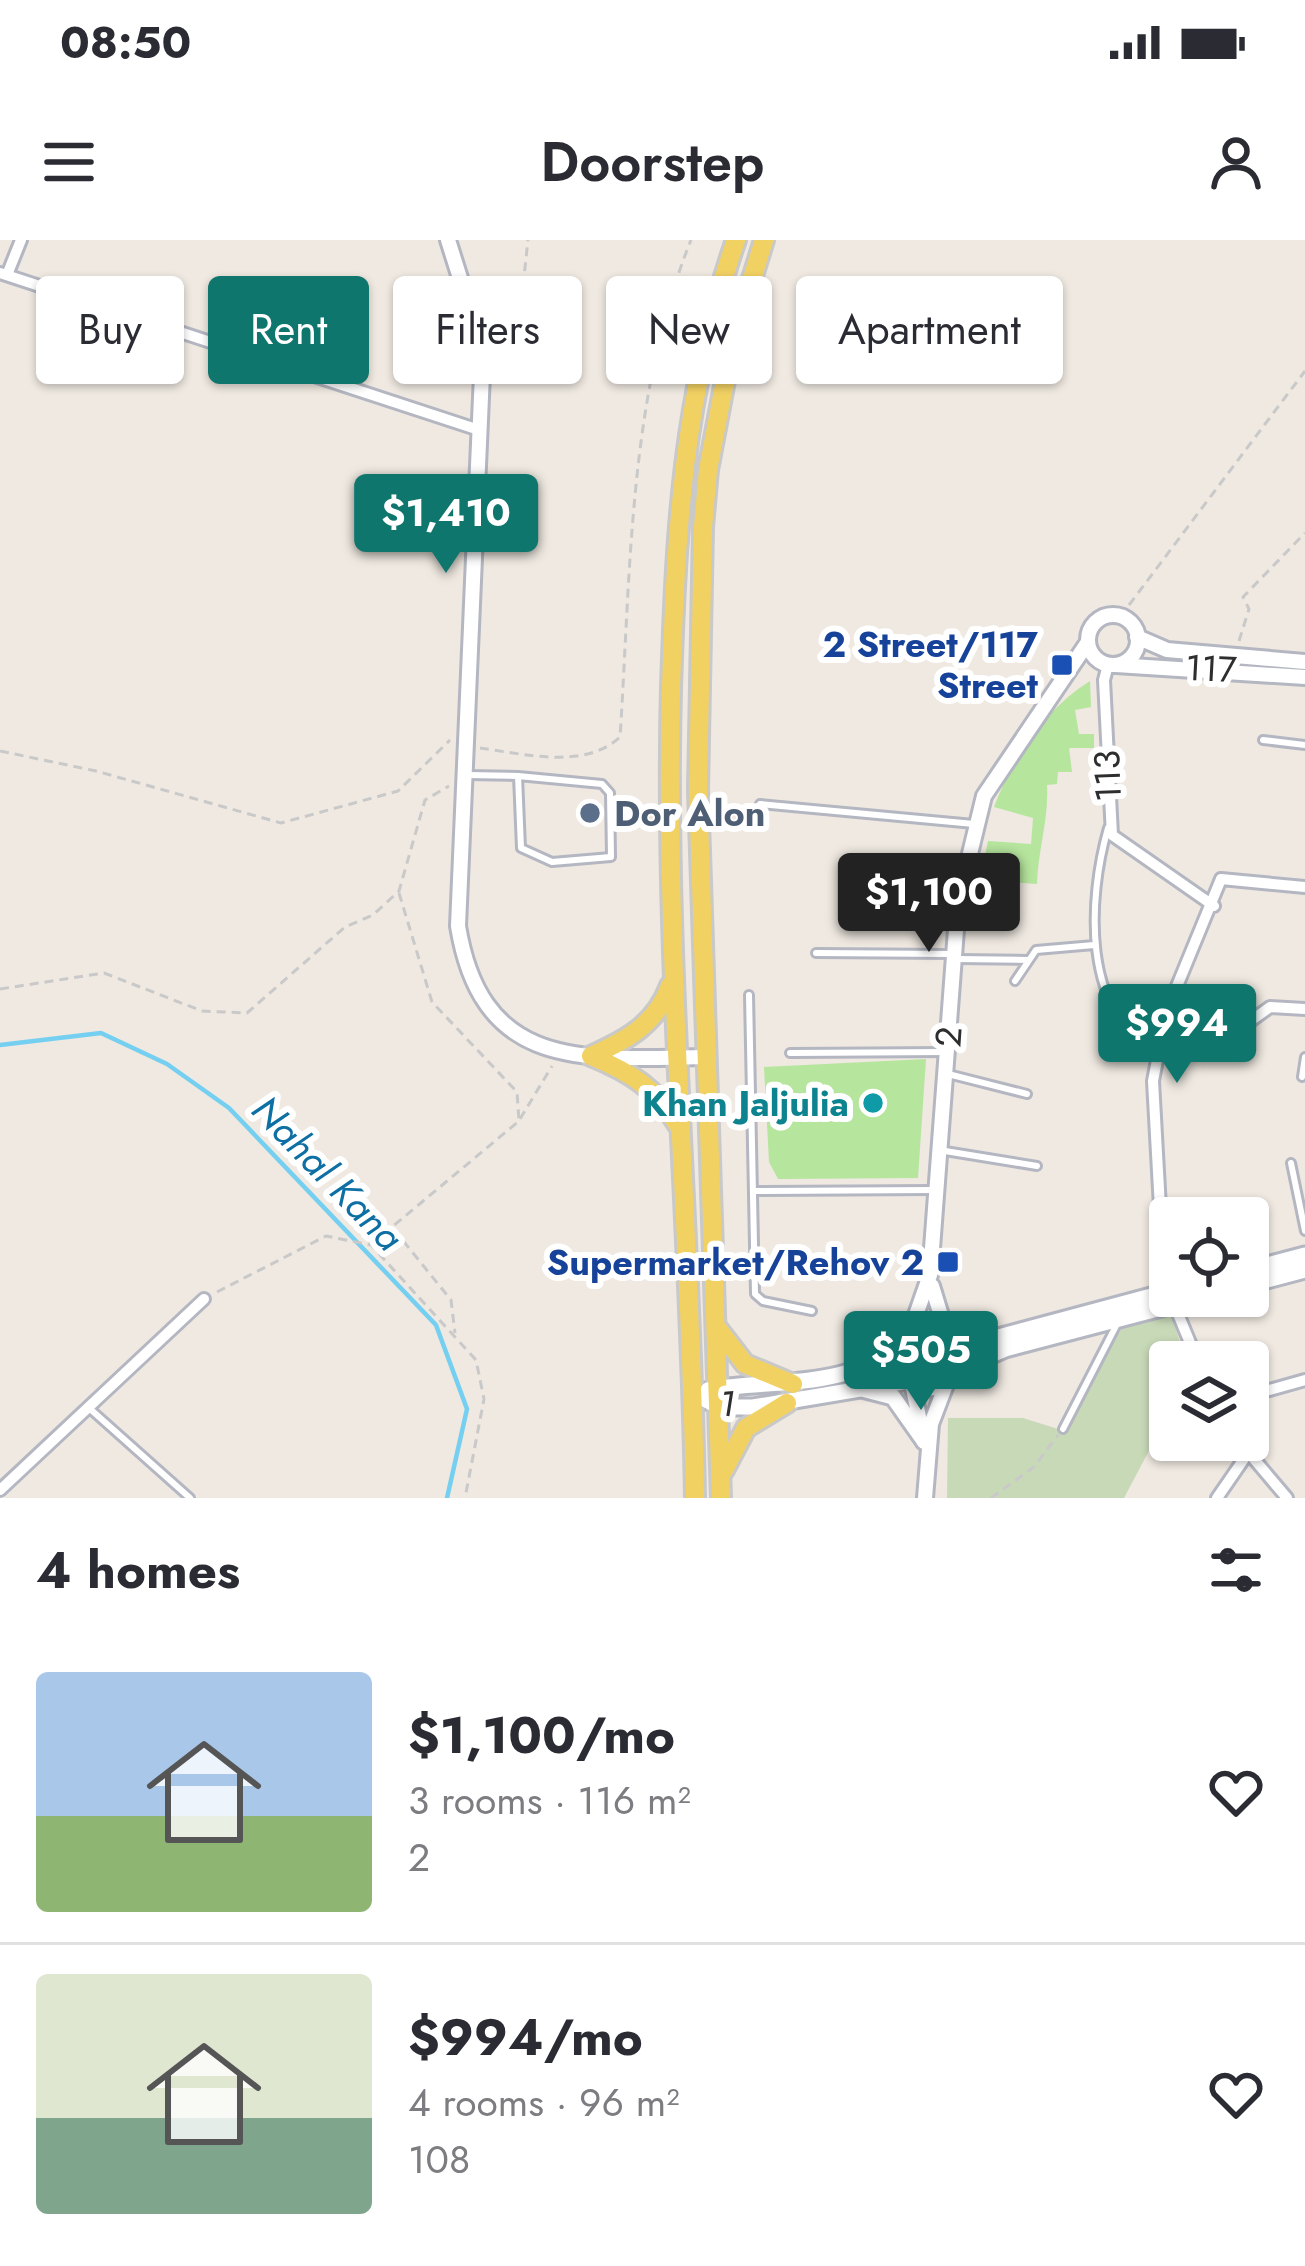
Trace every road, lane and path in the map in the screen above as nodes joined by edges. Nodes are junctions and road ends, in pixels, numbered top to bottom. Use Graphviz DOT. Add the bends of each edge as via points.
graph roads {
  1 [pos="21,240"];
  2 [pos="448,240"];
  3 [pos="528,240"];
  4 [pos="691,240"];
  5 [pos="736,240"];
  6 [pos="764,240"];
  7 [pos="3,274"];
  8 [pos="459,276"];
  9 [pos="524,276"];
  10 [pos="1305,371"];
  11 [pos="480,384"];
  12 [pos="476,429"];
  13 [pos="1305,533"];
  14 [pos="1120,617"];
  15 [pos="1137,637"];
  16 [pos="1088,642"];
  17 [pos="1234,654"];
  18 [pos="1305,662"];
  19 [pos="1108,664"];
  20 [pos="1305,676"];
  21 [pos="1062,684"];
  22 [pos="466,724"];
  23 [pos="1263,740"];
  24 [pos="1305,745"];
  25 [pos="466,746"];
  26 [pos="0,751"];
  27 [pos="466,775"];
  28 [pos="518,776"];
  29 [pos="760,804"];
  30 [pos="974,824"];
  31 [pos="1109,825"];
  32 [pos="1305,886"];
  33 [pos="398,891"];
  34 [pos="1214,906"];
  35 [pos="1094,945"];
  36 [pos="816,953"];
  37 [pos="954,957"];
  38 [pos="1029,960"];
  39 [pos="673,964"];
  40 [pos="1015,981"];
  41 [pos="0,989"];
  42 [pos="749,995"];
  43 [pos="1305,1009"];
  44 [pos="1166,1013"];
  45 [pos="1157,1049"];
  46 [pos="561,1051"];
  47 [pos="946,1052"];
  48 [pos="790,1053"];
  49 [pos="591,1055"];
  50 [pos="678,1057"];
  51 [pos="705,1057"];
  52 [pos="1305,1057"];
  53 [pos="945,1073"];
  54 [pos="1302,1077"];
  55 [pos="1027,1094"];
  56 [pos="519,1120"];
  57 [pos="680,1129"];
  58 [pos="939,1150"];
  59 [pos="1291,1163"];
  60 [pos="1036,1166"];
  61 [pos="936,1190"];
  62 [pos="753,1191"];
  63 [pos="1162,1197"];
  64 [pos="1305,1231"];
  65 [pos="1305,1255"];
  66 [pos="1269,1264"];
  67 [pos="1305,1270"];
  68 [pos="930,1274"];
  69 [pos="1269,1279"];
  70 [pos="204,1299"];
  71 [pos="1149,1301"];
  72 [pos="1149,1306"];
  73 [pos="812,1311"];
  74 [pos="715,1318"];
  75 [pos="1120,1319"];
  76 [pos="455,1333"];
  77 [pos="949,1335"];
  78 [pos="906,1337"];
  79 [pos="951,1376"];
  80 [pos="1305,1380"];
  81 [pos="910,1382"];
  82 [pos="859,1388"];
  83 [pos="1269,1390"];
  84 [pos="693,1393"];
  85 [pos="790,1394"];
  86 [pos="718,1398"];
  87 [pos="87,1406"];
  88 [pos="1063,1429"];
  89 [pos="925,1447"];
  90 [pos="1242,1461"];
  91 [pos="1255,1461"];
  92 [pos="721,1489"];
  93 [pos="0,1490"];
  94 [pos="190,1498"];
  95 [pos="465,1498"];
  96 [pos="695,1498"];
  97 [pos="925,1498"];
  98 [pos="991,1498"];
  99 [pos="1217,1498"];
  100 [pos="1287,1498"];
  1 -- 7 [label="street"];
  2 -- 8 [label="street"];
  3 -- 9 [label="path"];
  4 -- 25 [label="path" via="669,295 639,450 620,737 604,752 548,757"];
  5 -- 39 [label="main road" via="681,463 669,787"];
  6 -- 51 [label="main road" via="732,344 703,527"];
  7 -- 12 [label="street"];
  10 -- 14 [label="path"];
  11 -- 12 [label="street"];
  12 -- 22 [label="street"];
  13 -- 17 [label="path" via="1243,597 1249,609"];
  14 -- 15 [label="street"];
  14 -- 16 [label="street" via="1097,621"];
  15 -- 17 [label="street, 117" via="1167,650"];
  15 -- 19 [label="street" via="1131,658"];
  16 -- 19 [label="street"];
  16 -- 21 [label="street, 2"];
  17 -- 18 [label="street, 117"];
  19 -- 20 [label="street, 117"];
  19 -- 21 [label="street, 2"];
  19 -- 31 [label="street, 113"];
  21 -- 30 [label="street, 2" via="1010,750"];
  22 -- 25 [label="street"];
  22 -- 26 [label="path" via="398,790 281,823"];
  23 -- 24 [label="lane"];
  25 -- 27 [label="street"];
  27 -- 28 [label="lane"];
  27 -- 33 [label="path" via="425,800"];
  27 -- 46 [label="street" via="458,926 465,970 497,1022"];
  28 -- 28 [label="lane" via="521,848 552,862 611,857 610,793 602,784"];
  29 -- 30 [label="lane"];
  30 -- 37 [label="street, 2"];
  31 -- 34 [label="street, 113" via="1120,845"];
  31 -- 35 [label="lane"];
  32 -- 34 [label="street" via="1221,879"];
  33 -- 41 [label="path" via="247,1013 202,1011 104,973"];
  33 -- 56 [label="path" via="432,1002 517,1092"];
  34 -- 44 [label="street"];
  35 -- 38 [label="lane" via="1036,950"];
  35 -- 45 [label="lane" via="1118,1023"];
  36 -- 37 [label="lane"];
  37 -- 38 [label="lane"];
  37 -- 47 [label="street, 2"];
  38 -- 40 [label="lane"];
  39 -- 49 [label="main road" via="660,1010 624,1041"];
  39 -- 50 [label="main road"];
  42 -- 62 [label="lane"];
  43 -- 44 [label="street" via="1270,1007 1245,1025"];
  44 -- 45 [label="street"];
  45 -- 63 [label="street"];
  46 -- 49 [label="street"];
  46 -- 56 [label="path"];
  47 -- 48 [label="lane"];
  47 -- 53 [label="street, 2"];
  49 -- 50 [label="street"];
  49 -- 57 [label="main road" via="657,1092"];
  50 -- 51 [label="street"];
  50 -- 57 [label="main road"];
  51 -- 74 [label="main road"];
  52 -- 54 [label="lane"];
  53 -- 55 [label="lane"];
  53 -- 58 [label="street, 2"];
  56 -- 76 [label="path" via="392,1227 451,1300"];
  57 -- 84 [label="main road"];
  58 -- 60 [label="lane"];
  58 -- 61 [label="street, 2"];
  59 -- 64 [label="lane"];
  61 -- 62 [label="lane"];
  61 -- 68 [label="street, 2"];
  62 -- 73 [label="lane" via="755,1294"];
  65 -- 66 [label="main road"];
  67 -- 69 [label="main road"];
  68 -- 77 [label="street, 2"];
  68 -- 78 [label="street, 2"];
  70 -- 76 [label="path" via="339,1235 371,1245"];
  70 -- 87 [label="street"];
  71 -- 77 [label="main road" via="987,1340"];
  72 -- 75 [label="main road"];
  74 -- 85 [label="main road" via="745,1364"];
  74 -- 86 [label="main road"];
  75 -- 79 [label="main road" via="983,1356"];
  75 -- 88 [label="lane"];
  76 -- 95 [label="path" via="476,1360 484,1399"];
  77 -- 78 [label="main road" via="932,1327"];
  77 -- 79 [label="main road" via="959,1351"];
  78 -- 81 [label="main road" via="898,1366"];
  78 -- 85 [label="main road, 1" via="866,1367"];
  79 -- 81 [label="main road" via="926,1388"];
  79 -- 89 [label="street"];
  80 -- 83 [label="street"];
  81 -- 82 [label="main road, 1"];
  81 -- 89 [label="street"];
  82 -- 85 [label="main road, 1"];
  82 -- 89 [label="main road" via="893,1397"];
  84 -- 86 [label="main road, 1"];
  84 -- 96 [label="main road"];
  85 -- 86 [label="main road, 1"];
  85 -- 92 [label="main road" via="746,1428"];
  86 -- 92 [label="main road"];
  87 -- 93 [label="street"];
  87 -- 94 [label="lane"];
  88 -- 98 [label="path" via="1046,1455"];
  89 -- 97 [label="street"];
  90 -- 99 [label="street"];
  91 -- 100 [label="street"];
}
